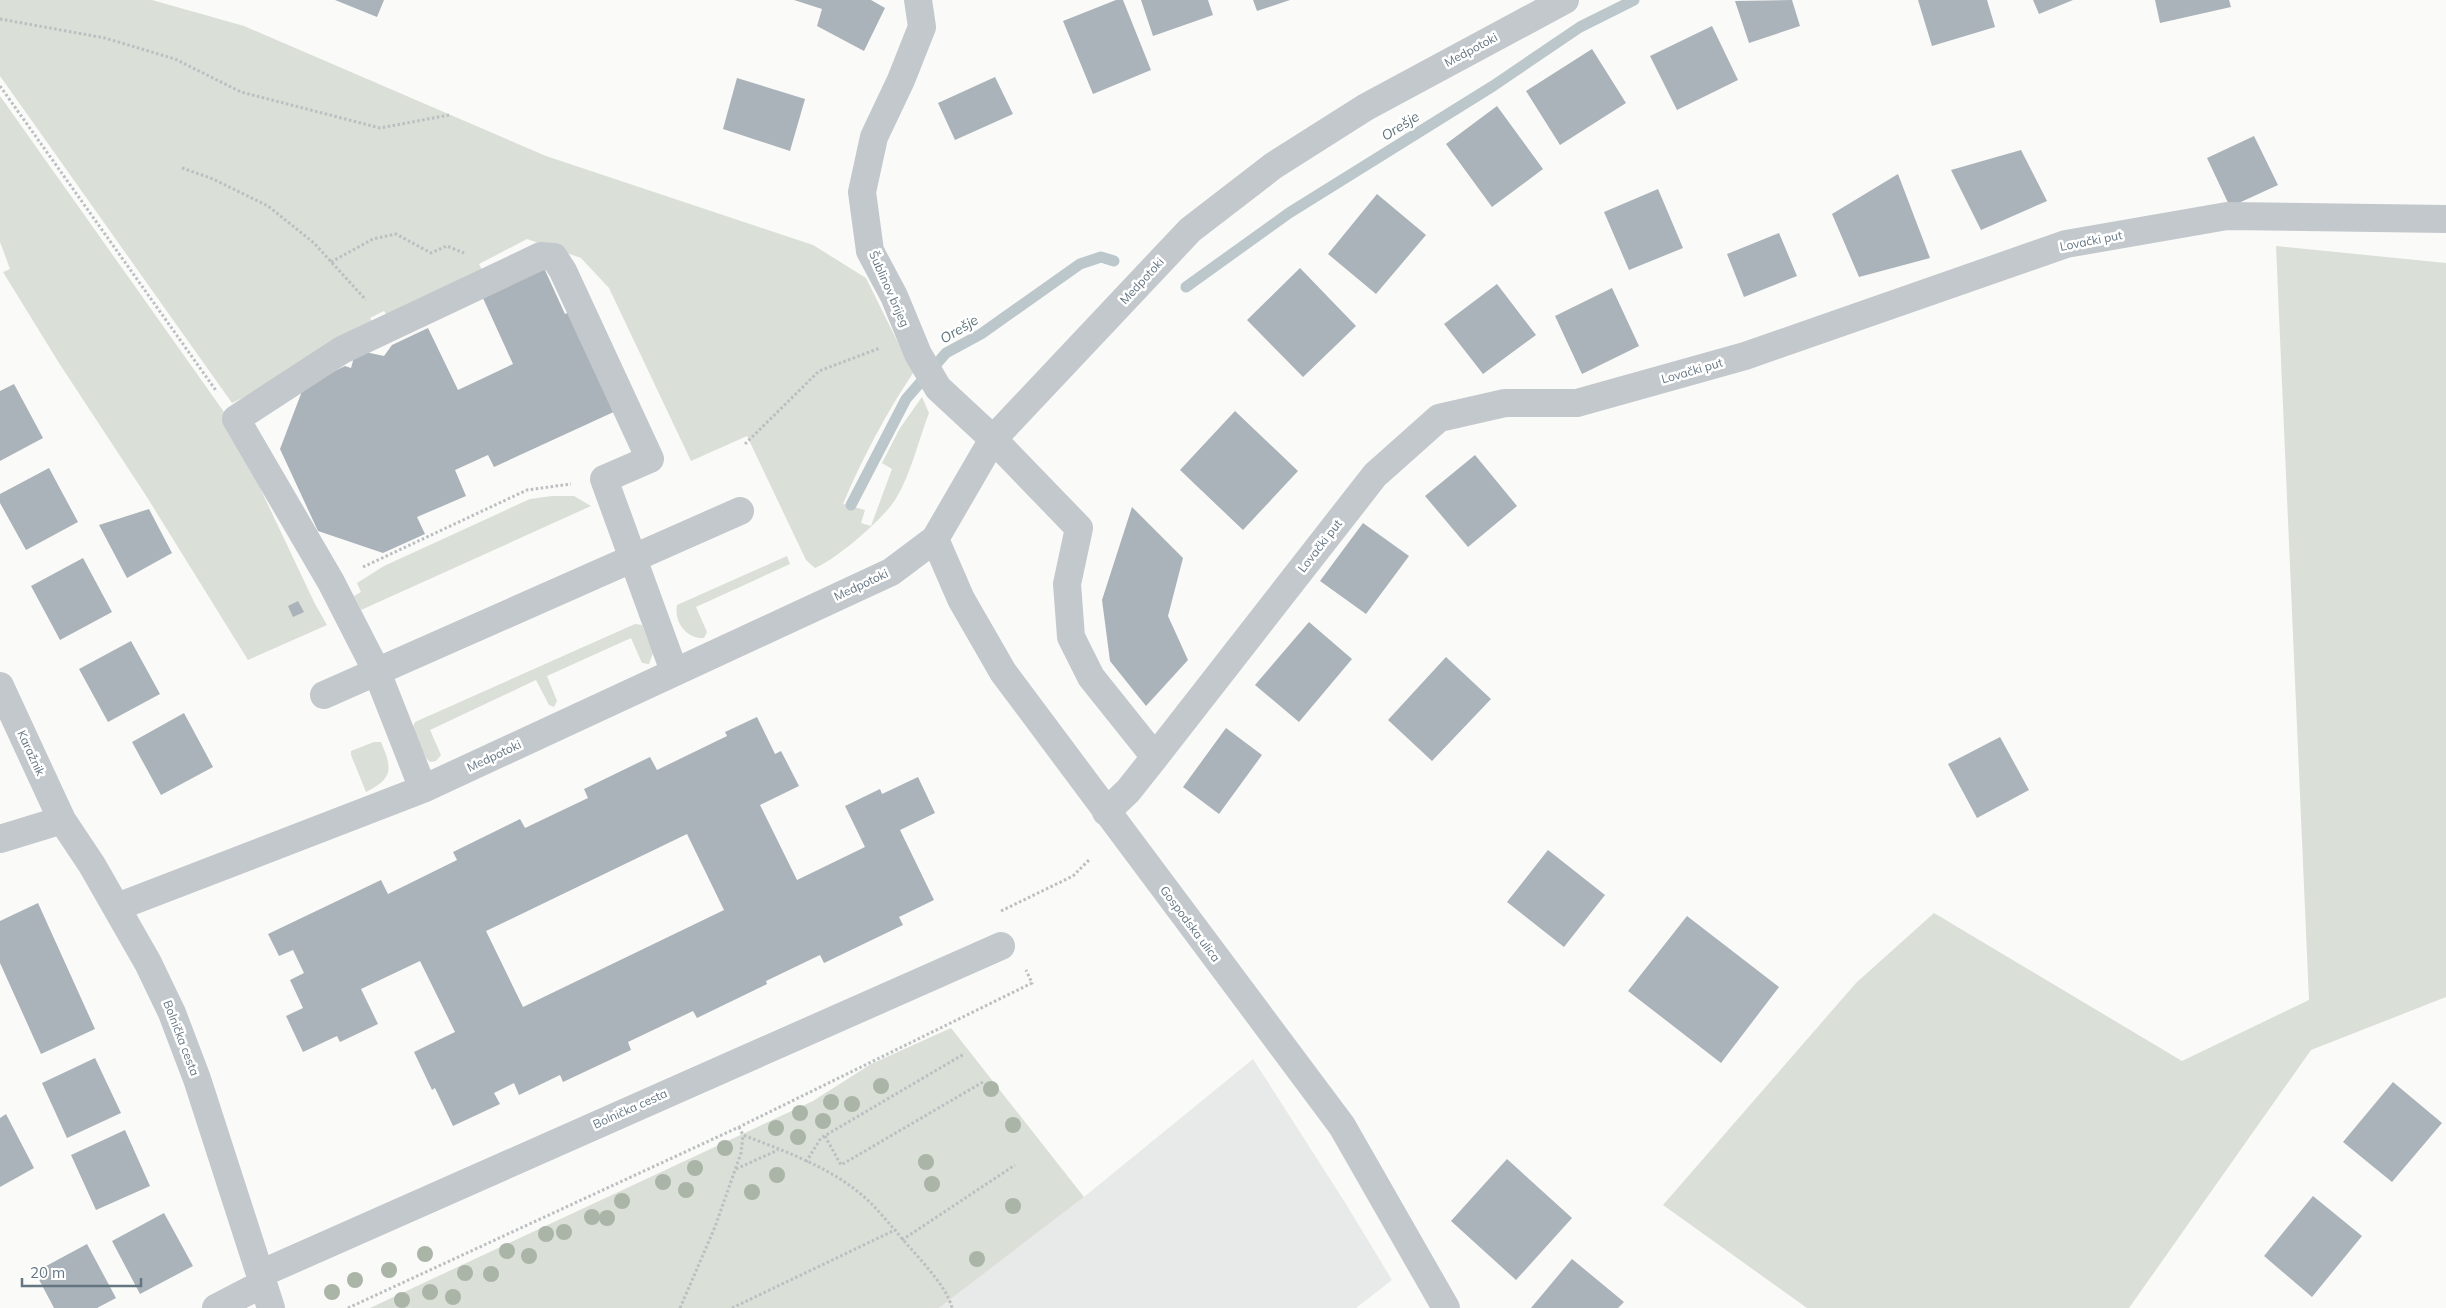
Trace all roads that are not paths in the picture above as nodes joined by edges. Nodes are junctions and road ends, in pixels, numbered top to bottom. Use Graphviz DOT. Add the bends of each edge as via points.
graph roads {
  1 [pos="918,0"];
  2 [pos="1565,0"];
  3 [pos="2446,219"];
  4 [pos="993,439"];
  5 [pos="740,511"];
  6 [pos="935,540"];
  7 [pos="632,558"];
  8 [pos="674,671"];
  9 [pos="377,672"];
  10 [pos="0,686"];
  11 [pos="324,696"];
  12 [pos="1155,757"];
  13 [pos="422,789"];
  14 [pos="1106,812"];
  15 [pos="62,820"];
  16 [pos="0,840"];
  17 [pos="117,907"];
  18 [pos="1002,933"];
  19 [pos="265,1289"];
  20 [pos="216,1308"];
  21 [pos="1446,1308"];
  1 -- 4 [label="street, Šublinov brijeg" via="922,27 874,137 862,192 870,251 938,388"];
  2 -- 4 [label="street, Medpotoki" via="1366,107 1265,172 1190,230"];
  3 -- 12 [label="street, Lovački put" via="2228,216 2066,244 1745,356 1577,403 1505,403 1439,418 1374,475"];
  4 -- 6 [label="street, Medpotoki"];
  4 -- 12 [label="street, Šublinov brijeg" via="1079,528 1067,584 1071,637 1092,677"];
  5 -- 7 [label="street"];
  6 -- 8 [label="street, Medpotoki" via="891,572"];
  6 -- 14 [label="street, Gospodska ulica" via="961,599 1003,672"];
  7 -- 8 [label="street"];
  7 -- 9 [label="street"];
  7 -- 9 [label="street" via="604,479 650,459 563,270 554,257 541,256 342,350 236,419 331,582"];
  8 -- 13 [label="street, Medpotoki"];
  9 -- 11 [label="street"];
  9 -- 13 [label="street"];
  10 -- 15 [label="street, Karažnik"];
  12 -- 14 [label="street, Lovački put"];
  13 -- 17 [label="street, Medpotoki"];
  14 -- 21 [label="street, Gospodska ulica" via="1342,1126"];
  15 -- 16 [label="street"];
  15 -- 17 [label="street, Bolnička cesta"];
  17 -- 19 [label="street, Bolnička cesta" via="172,1013 197,1079"];
  18 -- 19 [label="street, Bolnička cesta"];
  19 -- 20 [label="street"];
}
